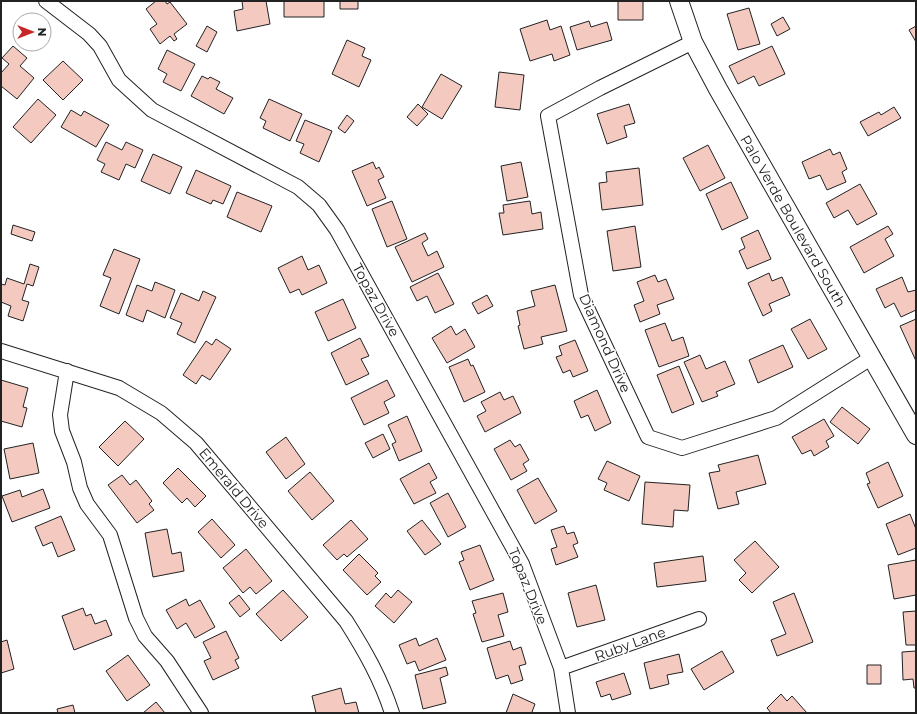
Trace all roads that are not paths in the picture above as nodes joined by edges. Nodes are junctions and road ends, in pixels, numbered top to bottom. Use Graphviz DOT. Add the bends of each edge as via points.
graph roads {
  1 [pos="46,1"];
  2 [pos="679,1"];
  3 [pos="693,42"];
  4 [pos="1,351"];
  5 [pos="870,358"];
  6 [pos="67,371"];
  7 [pos="916,435"];
  8 [pos="699,619"];
  9 [pos="561,668"];
  10 [pos="200,713"];
  11 [pos="392,713"];
  12 [pos="568,713"];
  1 -- 9 [label="street, Topaz Drive" via="89,34 100,46 120,80 152,110 298,187 319,205 337,230 522,564"];
  2 -- 3 [label="main road, Palo Verde Boulevard South"];
  3 -- 5 [label="main road, Palo Verde Boulevard South"];
  3 -- 5 [label="street, Diamond Drive" via="548,116 581,295 648,437 682,448 776,418"];
  4 -- 6 [label="street, Emerald Drive"];
  5 -- 7 [label="main road, Palo Verde Boulevard South"];
  6 -- 10 [label="street" via="60,415 62,431 74,462 80,488 87,504 110,536 136,618 145,636 168,661"];
  6 -- 11 [label="street, Emerald Drive" via="120,388 161,413 196,443 346,621 384,687"];
  8 -- 9 [label="street, Ruby Lane"];
  9 -- 12 [label="street, Topaz Drive"];
}
